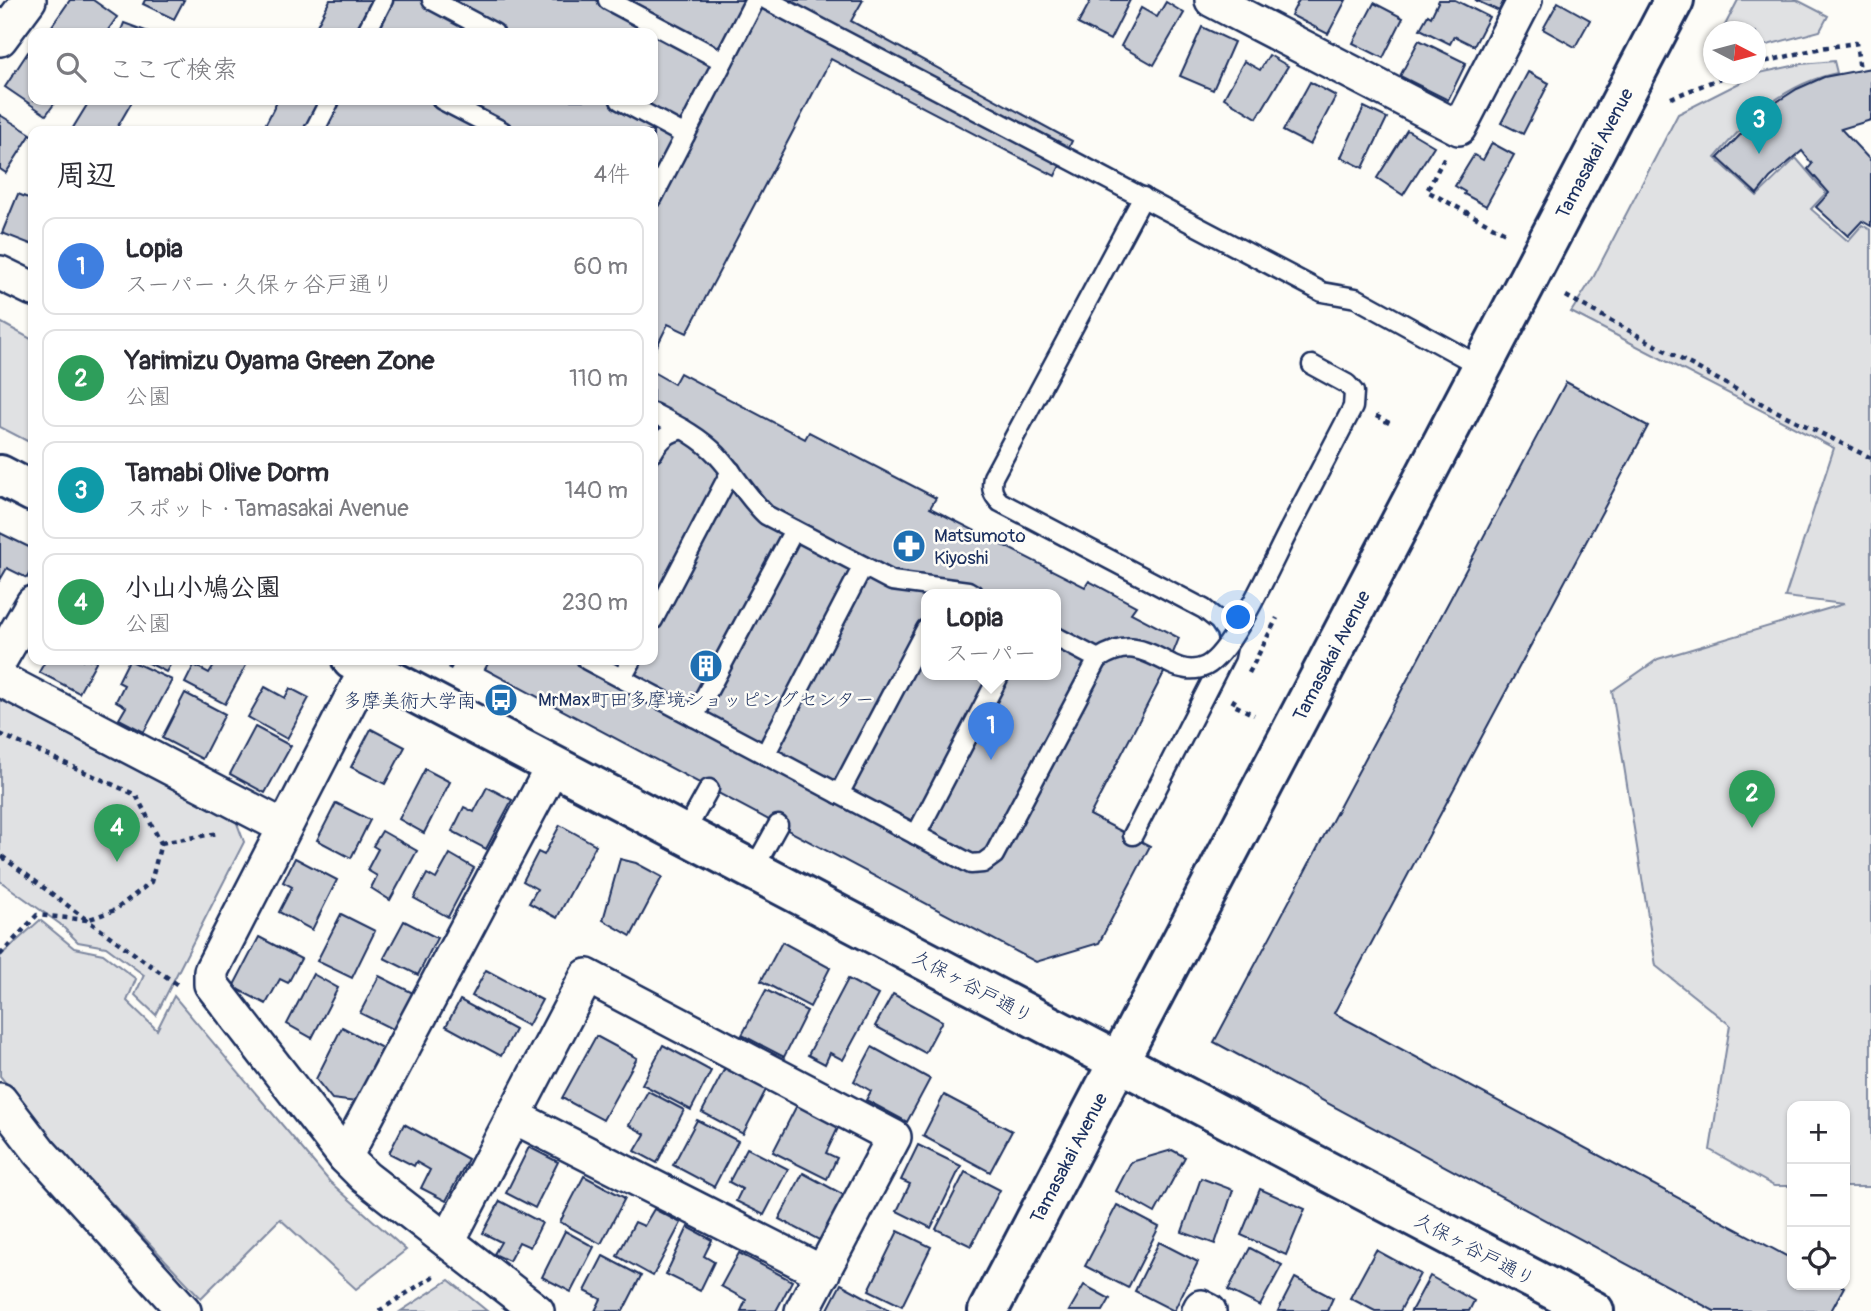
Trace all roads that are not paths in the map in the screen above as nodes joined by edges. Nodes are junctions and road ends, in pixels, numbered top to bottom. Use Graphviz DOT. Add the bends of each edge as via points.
graph roads {
  1 [pos="29,0"];
  2 [pos="383,0"];
  3 [pos="432,0"];
  4 [pos="608,0"];
  5 [pos="755,0"];
  6 [pos="767,0"];
  7 [pos="1212,0"];
  8 [pos="1525,0"];
  9 [pos="1674,0"];
  10 [pos="369,28"];
  11 [pos="485,28"];
  12 [pos="0,39"];
  13 [pos="723,61"];
  14 [pos="328,105"];
  15 [pos="452,105"];
  16 [pos="629,105"];
  17 [pos="321,126"];
  18 [pos="492,126"];
  19 [pos="685,135"];
  20 [pos="658,187"];
  21 [pos="1143,197"];
  22 [pos="0,273"];
  23 [pos="28,287"];
  24 [pos="1312,365"];
  25 [pos="1480,366"];
  26 [pos="658,416"];
  27 [pos="683,429"];
  28 [pos="658,445"];
  29 [pos="731,471"];
  30 [pos="794,530"];
  31 [pos="863,566"];
  32 [pos="935,589"];
  33 [pos="658,610"];
  34 [pos="28,612"];
  35 [pos="921,638"];
  36 [pos="1061,640"];
  37 [pos="1098,659"];
  38 [pos="0,660"];
  39 [pos="362,665"];
  40 [pos="369,665"];
  41 [pos="597,665"];
  42 [pos="629,665"];
  43 [pos="622,678"];
  44 [pos="0,679"];
  45 [pos="997,680"];
  46 [pos="694,716"];
  47 [pos="765,755"];
  48 [pos="554,766"];
  49 [pos="709,789"];
  50 [pos="839,793"];
  51 [pos="778,825"];
  52 [pos="284,827"];
  53 [pos="684,834"];
  54 [pos="916,835"];
  55 [pos="1133,835"];
  56 [pos="753,870"];
  57 [pos="1119,1063"];
  58 [pos="0,1100"];
  59 [pos="513,1116"];
  60 [pos="345,1157"];
  61 [pos="443,1252"];
  62 [pos="823,1272"];
  63 [pos="1577,1307"];
  64 [pos="184,1311"];
  65 [pos="537,1311"];
  66 [pos="803,1311"];
  67 [pos="988,1311"];
  68 [pos="1199,1311"];
  69 [pos="1209,1311"];
  1 -- 12 [label="street"];
  2 -- 10 [label="lane"];
  3 -- 11 [label="lane"];
  4 -- 13 [label="lane"];
  5 -- 13 [label="lane"];
  6 -- 21 [label="lane"];
  7 -- 8 [label="street" via="1459,128"];
  9 -- 25 [label="street, Tamasakai Avenue"];
  13 -- 19 [label="lane"];
  14 -- 17 [label="lane"];
  15 -- 18 [label="lane"];
  16 -- 19 [label="lane"];
  19 -- 20 [label="lane"];
  21 -- 25 [label="lane" via="1322,292 1356,298"];
  21 -- 55 [label="lane" via="991,487 1000,502 1188,599 1226,631 1225,655"];
  22 -- 23 [label="street"];
  24 -- 37 [label="lane, bridge" via="1347,384 1354,393 1353,407 1220,655 1191,670 1135,649 1115,649"];
  25 -- 57 [label="street, Tamasakai Avenue"];
  26 -- 27 [label="lane"];
  27 -- 28 [label="lane" via="673,431"];
  27 -- 29 [label="lane"];
  29 -- 30 [label="lane" via="753,503"];
  29 -- 33 [label="lane"];
  30 -- 31 [label="lane"];
  30 -- 46 [label="lane"];
  31 -- 32 [label="lane" via="892,581"];
  31 -- 47 [label="lane"];
  34 -- 38 [label="street"];
  35 -- 50 [label="lane"];
  36 -- 37 [label="lane"];
  37 -- 54 [label="lane" via="994,855 971,864"];
  39 -- 52 [label="street"];
  40 -- 48 [label="street, 久保ヶ谷戸通り"];
  41 -- 43 [label="lane"];
  42 -- 43 [label="lane"];
  43 -- 46 [label="lane"];
  44 -- 52 [label="street"];
  45 -- 54 [label="lane"];
  46 -- 47 [label="lane"];
  47 -- 50 [label="lane"];
  48 -- 53 [label="street, 久保ヶ谷戸通り"];
  48 -- 60 [label="street"];
  49 -- 53 [label="lane"];
  50 -- 54 [label="lane"];
  51 -- 56 [label="lane"];
  52 -- 60 [label="street" via="211,971 211,984"];
  53 -- 56 [label="street, 久保ヶ谷戸通り"];
  56 -- 57 [label="street, 久保ヶ谷戸通り"];
  57 -- 63 [label="street, 久保ヶ谷戸通り"];
  57 -- 67 [label="street, Tamasakai Avenue"];
  58 -- 64 [label="street" via="40,1152"];
  59 -- 61 [label="street"];
  59 -- 62 [label="street"];
  59 -- 62 [label="street" via="587,976 894,1136"];
  60 -- 61 [label="street"];
  61 -- 65 [label="street"];
  62 -- 66 [label="street"];
  68 -- 69 [label="street" via="1201,1307"];
}
